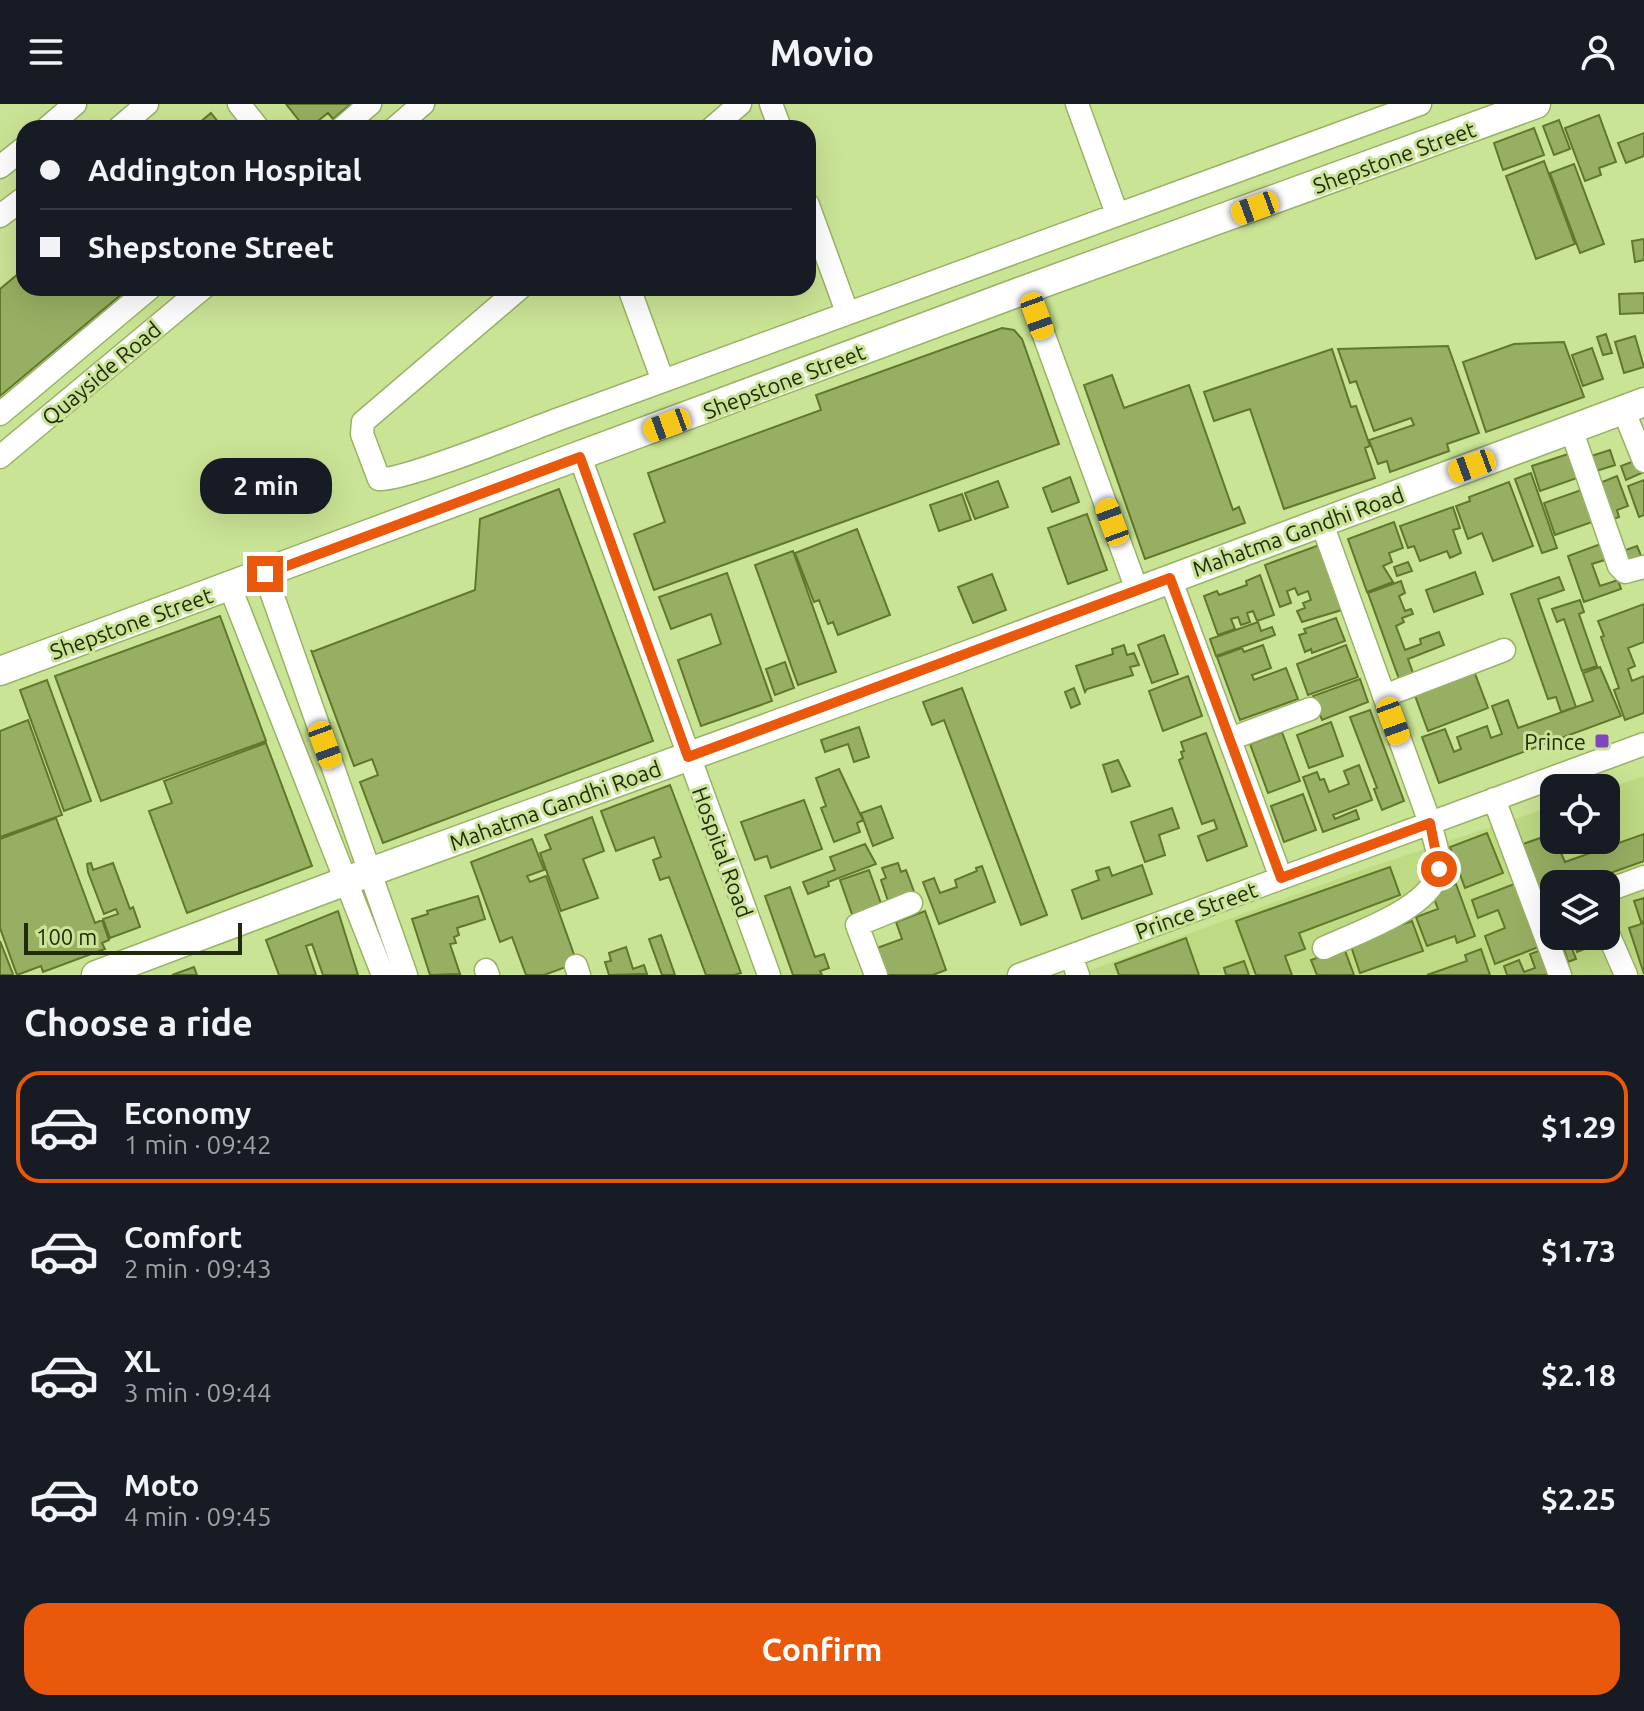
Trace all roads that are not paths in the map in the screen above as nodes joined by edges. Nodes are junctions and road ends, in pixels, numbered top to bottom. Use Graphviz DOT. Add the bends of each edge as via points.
graph roads {
  1 [pos="75,104"];
  2 [pos="147,104"];
  3 [pos="239,104"];
  4 [pos="370,104"];
  5 [pos="423,104"];
  6 [pos="740,104"];
  7 [pos="1077,104"];
  8 [pos="1420,104"];
  9 [pos="1536,104"];
  10 [pos="1381,111"];
  11 [pos="56,120"];
  12 [pos="128,120"];
  13 [pos="252,120"];
  14 [pos="351,120"];
  15 [pos="404,120"];
  16 [pos="721,120"];
  17 [pos="16,154"];
  18 [pos="0,167"];
  19 [pos="1117,214"];
  20 [pos="816,227"];
  21 [pos="1027,289"];
  22 [pos="140,296"];
  23 [pos="193,296"];
  24 [pos="511,296"];
  25 [pos="632,296"];
  26 [pos="847,312"];
  27 [pos="663,381"];
  28 [pos="1634,406"];
  29 [pos="0,414"];
  30 [pos="1571,429"];
  31 [pos="0,457"];
  32 [pos="580,457"];
  33 [pos="1644,461"];
  34 [pos="1321,521"];
  35 [pos="1644,567"];
  36 [pos="265,574"];
  37 [pos="1170,578"];
  38 [pos="230,587"];
  39 [pos="1137,590"];
  40 [pos="1504,650"];
  41 [pos="0,671"];
  42 [pos="300,672"];
  43 [pos="269,685"];
  44 [pos="1384,696"];
  45 [pos="1310,709"];
  46 [pos="1230,739"];
  47 [pos="1644,744"];
  48 [pos="688,757"];
  49 [pos="334,769"];
  50 [pos="306,779"];
  51 [pos="1494,799"];
  52 [pos="1430,823"];
  53 [pos="358,877"];
  54 [pos="1644,877"];
  55 [pos="1281,878"];
  56 [pos="1620,886"];
  57 [pos="911,903"];
  58 [pos="1324,948"];
  59 [pos="1615,950"];
  60 [pos="1075,965"];
  61 [pos="96,975"];
  62 [pos="383,975"];
  63 [pos="406,975"];
  64 [pos="769,975"];
  65 [pos="876,975"];
  66 [pos="1019,975"];
  67 [pos="1560,975"];
  68 [pos="1626,975"];
  1 -- 11 [label="street"];
  2 -- 12 [label="street"];
  3 -- 13 [label="street"];
  4 -- 14 [label="street"];
  5 -- 15 [label="street"];
  6 -- 16 [label="street"];
  7 -- 19 [label="street"];
  8 -- 10 [label="street"];
  9 -- 21 [label="main road, Shepstone Street"];
  10 -- 19 [label="street"];
  17 -- 18 [label="street"];
  19 -- 26 [label="street"];
  20 -- 26 [label="street"];
  21 -- 32 [label="main road, Shepstone Street"];
  21 -- 39 [label="street"];
  22 -- 29 [label="street, Quayside Road"];
  23 -- 31 [label="street, Quayside Road"];
  24 -- 27 [label="street" via="363,422 362,434 379,479 416,471"];
  25 -- 27 [label="street"];
  26 -- 27 [label="street"];
  28 -- 30 [label="main road, Mahatma Gandhi Road"];
  28 -- 33 [label="street"];
  30 -- 34 [label="main road, Mahatma Gandhi Road"];
  30 -- 35 [label="street" via="1619,566 1625,572"];
  32 -- 36 [label="main road, Shepstone Street"];
  32 -- 48 [label="street, Hospital Road"];
  34 -- 37 [label="main road, Mahatma Gandhi Road"];
  34 -- 44 [label="street"];
  36 -- 38 [label="main road, Shepstone Street"];
  36 -- 42 [label="street"];
  37 -- 39 [label="main road, Mahatma Gandhi Road"];
  37 -- 46 [label="street"];
  38 -- 41 [label="main road, Shepstone Street"];
  38 -- 43 [label="street"];
  39 -- 48 [label="main road, Mahatma Gandhi Road"];
  40 -- 44 [label="street"];
  42 -- 43 [label="street"];
  42 -- 49 [label="street"];
  43 -- 50 [label="street"];
  44 -- 52 [label="street"];
  45 -- 46 [label="street"];
  46 -- 55 [label="street"];
  47 -- 51 [label="street, Prince Street"];
  48 -- 53 [label="main road, Mahatma Gandhi Road"];
  48 -- 64 [label="street, Hospital Road"];
  49 -- 50 [label="street"];
  49 -- 53 [label="street"];
  50 -- 53 [label="street"];
  51 -- 52 [label="street, Prince Street"];
  51 -- 67 [label="street"];
  52 -- 55 [label="street, Prince Street"];
  52 -- 58 [label="street" via="1439,869 1424,898"];
  53 -- 61 [label="main road, Mahatma Gandhi Road"];
  53 -- 62 [label="street"];
  53 -- 63 [label="street"];
  54 -- 56 [label="street"];
  55 -- 60 [label="street, Prince Street"];
  57 -- 65 [label="street" via="857,925"];
  59 -- 68 [label="street"];
  60 -- 66 [label="street, Prince Street"];
}
